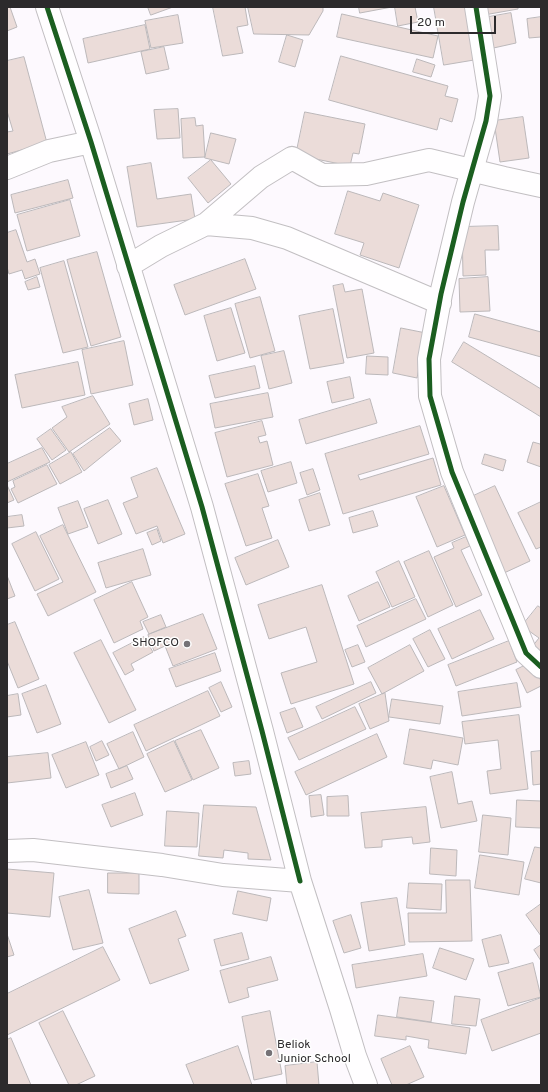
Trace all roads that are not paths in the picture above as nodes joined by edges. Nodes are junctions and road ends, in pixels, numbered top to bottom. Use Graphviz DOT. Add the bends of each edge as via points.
graph roads {
  1 [pos="47,7"];
  2 [pos="476,7"];
  3 [pos="91,142"];
  4 [pos="7,168"];
  5 [pos="472,170"];
  6 [pos="541,186"];
  7 [pos="206,224"];
  8 [pos="128,266"];
  9 [pos="440,303"];
  10 [pos="541,667"];
  11 [pos="7,851"];
  12 [pos="300,881"];
  13 [pos="366,1085"];
  1 -- 3 [label="street"];
  2 -- 5 [label="street" via="490,96 486,122"];
  3 -- 4 [label="street" via="49,151"];
  3 -- 8 [label="street"];
  5 -- 6 [label="street"];
  5 -- 7 [label="street" via="429,160 366,174 322,175 292,158 261,177"];
  5 -- 9 [label="street"];
  7 -- 8 [label="street"];
  7 -- 9 [label="street" via="252,228 287,238"];
  8 -- 12 [label="street" via="202,507"];
  9 -- 10 [label="street" via="429,359 430,396 452,472 526,653"];
  11 -- 12 [label="street" via="33,850 223,875"];
  12 -- 13 [label="street"];
}
